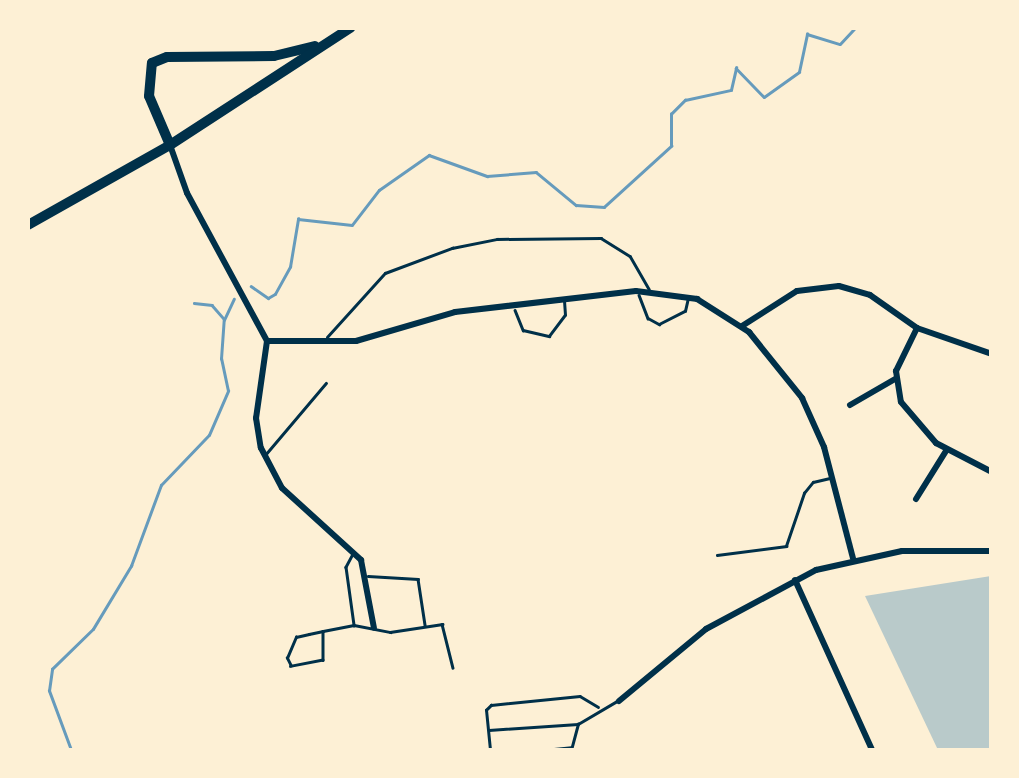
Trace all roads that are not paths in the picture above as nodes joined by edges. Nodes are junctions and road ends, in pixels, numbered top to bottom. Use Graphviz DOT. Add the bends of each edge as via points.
graph roads {
  1 [pos="346,30"];
  2 [pos="170,145"];
  3 [pos="28,226"];
  4 [pos="638,291"];
  5 [pos="649,291"];
  6 [pos="688,296"];
  7 [pos="564,298"];
  8 [pos="514,304"];
  9 [pos="742,326"];
  10 [pos="918,328"];
  11 [pos="266,340"];
  12 [pos="324,342"];
  13 [pos="992,354"];
  14 [pos="895,379"];
  15 [pos="326,383"];
  16 [pos="850,404"];
  17 [pos="946,451"];
  18 [pos="264,456"];
  19 [pos="992,472"];
  20 [pos="833,478"];
  21 [pos="916,499"];
  22 [pos="355,550"];
  23 [pos="992,551"];
  24 [pos="718,555"];
  25 [pos="853,558"];
  26 [pos="368,576"];
  27 [pos="796,580"];
  28 [pos="354,625"];
  29 [pos="426,627"];
  30 [pos="374,628"];
  31 [pos="323,631"];
  32 [pos="453,668"];
  33 [pos="618,701"];
  34 [pos="598,708"];
  35 [pos="578,724"];
  36 [pos="488,730"];
  37 [pos="571,749"];
  38 [pos="490,750"];
  39 [pos="544,750"];
  40 [pos="871,750"];
  1 -- 2 [label="highway"];
  1 -- 2 [label="highway" via="274,56 167,57 152,63 149,96"];
  2 -- 3 [label="highway"];
  2 -- 11 [label="street" via="204,228"];
  4 -- 5 [label="street"];
  4 -- 6 [label="lane" via="641,307 660,324 685,311"];
  4 -- 7 [label="street"];
  5 -- 6 [label="street"];
  5 -- 12 [label="lane" via="630,256 601,238 497,239 386,273"];
  6 -- 9 [label="street"];
  7 -- 8 [label="street"];
  7 -- 8 [label="lane" via="565,315 549,336 524,330"];
  8 -- 12 [label="street"];
  9 -- 10 [label="street" via="788,295 828,285 870,295"];
  9 -- 20 [label="street" via="802,398"];
  10 -- 13 [label="street"];
  10 -- 14 [label="street"];
  11 -- 12 [label="street"];
  11 -- 18 [label="street" via="256,418"];
  14 -- 16 [label="street"];
  14 -- 17 [label="street" via="907,410"];
  15 -- 18 [label="lane"];
  17 -- 19 [label="street"];
  17 -- 21 [label="street"];
  18 -- 22 [label="street" via="282,488"];
  20 -- 24 [label="lane" via="813,482 804,493 786,546"];
  20 -- 25 [label="street"];
  22 -- 26 [label="street"];
  22 -- 28 [label="lane" via="346,567"];
  23 -- 25 [label="street"];
  25 -- 27 [label="street"];
  26 -- 29 [label="lane" via="418,579"];
  26 -- 30 [label="street"];
  27 -- 33 [label="street" via="706,630"];
  27 -- 40 [label="street"];
  28 -- 30 [label="lane"];
  28 -- 31 [label="lane"];
  29 -- 30 [label="lane"];
  29 -- 32 [label="lane" via="442,624"];
  31 -- 31 [label="lane" via="290,643 291,666 322,660"];
  33 -- 34 [label="lane"];
  34 -- 35 [label="lane"];
  34 -- 36 [label="lane" via="580,696 491,704"];
  35 -- 36 [label="lane"];
  35 -- 37 [label="lane"];
  36 -- 38 [label="lane"];
  37 -- 39 [label="lane"];
}
